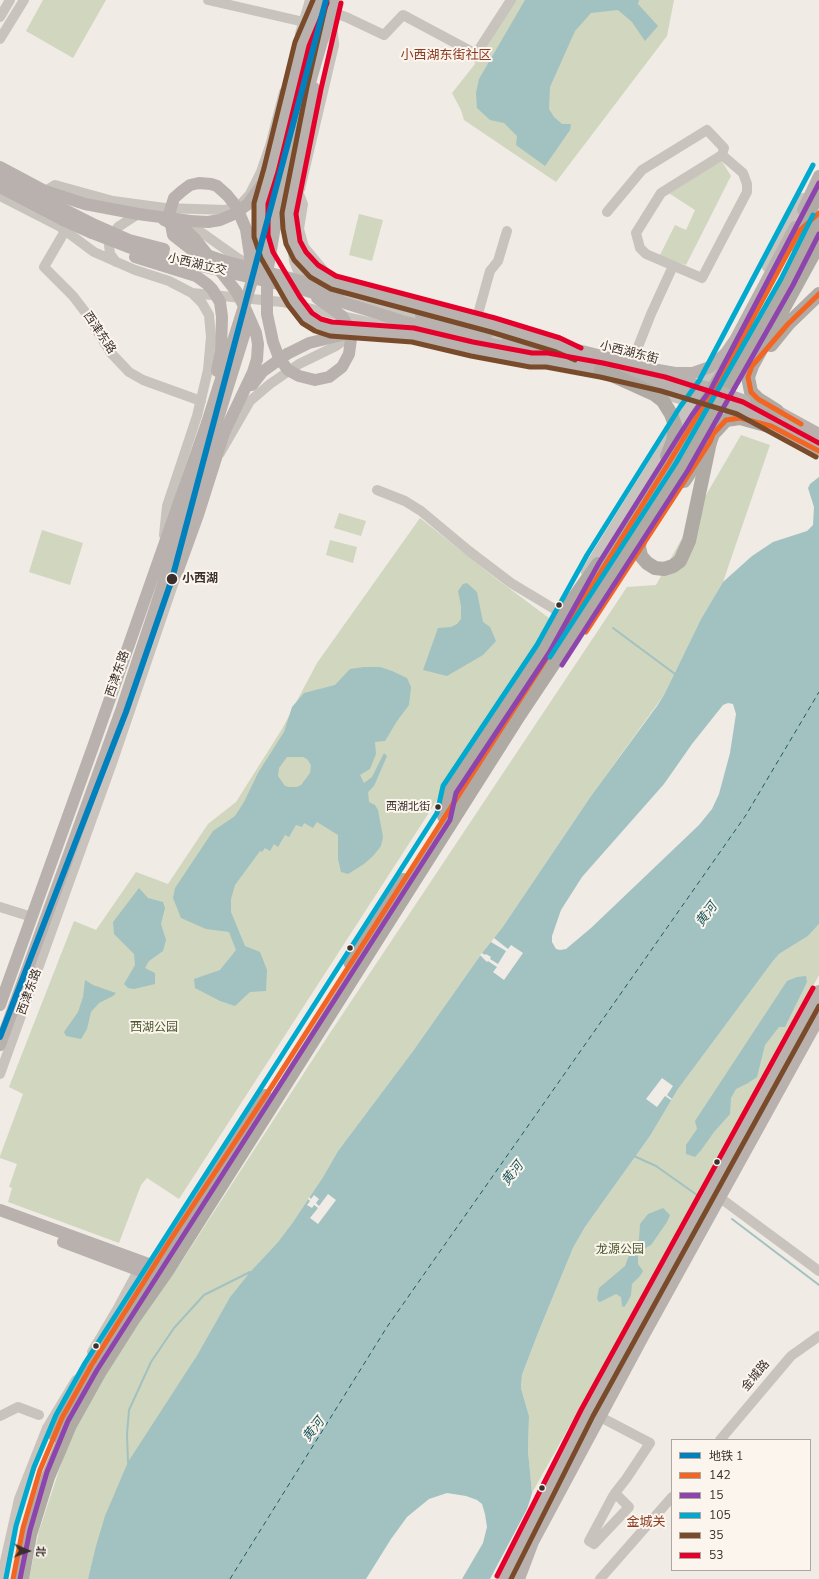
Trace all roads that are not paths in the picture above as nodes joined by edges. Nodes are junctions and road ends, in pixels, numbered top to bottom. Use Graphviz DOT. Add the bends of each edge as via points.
graph roads {
  1 [pos="10,0"];
  2 [pos="24,0"];
  3 [pos="208,0"];
  4 [pos="310,0"];
  5 [pos="321,0"];
  6 [pos="511,0"];
  7 [pos="333,6"];
  8 [pos="0,17"];
  9 [pos="304,22"];
  10 [pos="0,39"];
  11 [pos="312,87"];
  12 [pos="270,146"];
  13 [pos="722,154"];
  14 [pos="0,167"];
  15 [pos="819,168"];
  16 [pos="271,170"];
  17 [pos="0,176"];
  18 [pos="819,176"];
  19 [pos="0,187"];
  20 [pos="46,190"];
  21 [pos="819,193"];
  22 [pos="299,194"];
  23 [pos="0,196"];
  24 [pos="278,208"];
  25 [pos="161,212"];
  26 [pos="607,212"];
  27 [pos="819,213"];
  28 [pos="138,214"];
  29 [pos="819,218"];
  30 [pos="797,228"];
  31 [pos="65,231"];
  32 [pos="507,231"];
  33 [pos="92,233"];
  34 [pos="819,244"];
  35 [pos="224,261"];
  36 [pos="116,262"];
  37 [pos="673,266"];
  38 [pos="266,281"];
  39 [pos="251,284"];
  40 [pos="310,289"];
  41 [pos="192,293"];
  42 [pos="819,294"];
  43 [pos="345,296"];
  44 [pos="378,305"];
  45 [pos="352,320"];
  46 [pos="374,324"];
  47 [pos="474,328"];
  48 [pos="359,331"];
  49 [pos="345,340"];
  50 [pos="558,345"];
  51 [pos="598,366"];
  52 [pos="632,366"];
  53 [pos="752,366"];
  54 [pos="705,385"];
  55 [pos="206,399"];
  56 [pos="240,400"];
  57 [pos="692,403"];
  58 [pos="777,411"];
  59 [pos="211,425"];
  60 [pos="771,426"];
  61 [pos="819,434"];
  62 [pos="685,437"];
  63 [pos="710,442"];
  64 [pos="819,452"];
  65 [pos="217,458"];
  66 [pos="186,481"];
  67 [pos="377,490"];
  68 [pos="163,546"];
  69 [pos="178,570"];
  70 [pos="160,596"];
  71 [pos="561,616"];
  72 [pos="520,714"];
  73 [pos="444,816"];
  74 [pos="0,907"];
  75 [pos="32,917"];
  76 [pos="819,992"];
  77 [pos="0,1005"];
  78 [pos="819,1018"];
  79 [pos="0,1045"];
  80 [pos="0,1074"];
  81 [pos="719,1197"];
  82 [pos="0,1210"];
  83 [pos="0,1218"];
  84 [pos="819,1271"];
  85 [pos="154,1272"];
  86 [pos="644,1335"];
  87 [pos="819,1336"];
  88 [pos="39,1415"];
  89 [pos="0,1416"];
  90 [pos="606,1420"];
  91 [pos="721,1439"];
  92 [pos="616,1493"];
  93 [pos="671,1498"];
  94 [pos="1,1579"];
  95 [pos="13,1579"];
  96 [pos="22,1579"];
  97 [pos="503,1579"];
  98 [pos="518,1579"];
  99 [pos="526,1579"];
  100 [pos="600,1579"];
  1 -- 8 [label="street"];
  2 -- 10 [label="street"];
  3 -- 9 [label="street"];
  4 -- 9 [label="street"];
  5 -- 16 [label="main road" via="302,44"];
  5 -- 39 [label="main road, bridge"];
  6 -- 7 [label="street" via="476,54 403,15 384,35 346,17"];
  7 -- 11 [label="main road"];
  7 -- 22 [label="street, 小西湖东街" via="334,45"];
  9 -- 12 [label="street"];
  11 -- 24 [label="main road"];
  11 -- 50 [label="main road, bridge" via="289,214 293,243 300,256 314,271 333,282 493,324"];
  12 -- 16 [label="street"];
  12 -- 25 [label="street" via="261,172 250,194 241,204 226,210"];
  13 -- 26 [label="street" via="724,148 707,130 642,170"];
  13 -- 37 [label="street" via="661,193 636,233 640,248 646,254"];
  13 -- 37 [label="street" via="743,173 747,192 702,278"];
  14 -- 20 [label="main road"];
  15 -- 54 [label="street"];
  16 -- 25 [label="main road, bridge" via="248,204 220,220 190,221 176,219"];
  16 -- 48 [label="main road, bridge" via="260,203 261,236 274,268 307,318 331,329"];
  17 -- 35 [label="main road, bridge" via="129,240 173,252"];
  18 -- 30 [label="main road"];
  19 -- 33 [label="main road"];
  20 -- 25 [label="street" via="55,186"];
  20 -- 28 [label="main road" via="85,204"];
  21 -- 30 [label="highway"];
  22 -- 40 [label="street, 小西湖东街" via="291,238 294,261 299,274"];
  22 -- 43 [label="street" via="303,204 299,229 304,247"];
  23 -- 31 [label="street"];
  24 -- 38 [label="main road, bridge"];
  24 -- 59 [label="main road, bridge" via="247,326"];
  25 -- 28 [label="main road"];
  25 -- 40 [label="street" via="202,232 239,259"];
  25 -- 56 [label="main road, bridge" via="195,239 236,291 256,333 257,359"];
  27 -- 30 [label="highway"];
  28 -- 36 [label="street" via="111,236 110,254"];
  29 -- 72 [label="highway" via="787,282 682,468"];
  30 -- 52 [label="main road, bridge" via="735,340 718,361 701,371 687,373"];
  30 -- 62 [label="highway, bridge" via="730,363"];
  31 -- 36 [label="street" via="94,252"];
  31 -- 55 [label="street, 西津东路" via="44,267 73,296 111,353 129,372 143,380"];
  32 -- 47 [label="street" via="498,261 490,271"];
  33 -- 38 [label="main road, 小西湖立交, bridge" via="141,252"];
  33 -- 55 [label="main road, bridge" via="129,255 196,276 212,289 222,309 222,326 218,364"];
  34 -- 53 [label="highway"];
  35 -- 39 [label="main road, bridge" via="192,250 173,235 168,214 174,198 190,185 199,183 217,186 236,206 246,229"];
  35 -- 51 [label="main road, 小西湖立交, bridge" via="361,297"];
  36 -- 41 [label="street" via="169,281"];
  37 -- 52 [label="street" via="651,314"];
  38 -- 40 [label="main road, 小西湖立交, bridge"];
  38 -- 40 [label="main road, bridge" via="267,314 279,358 288,370 315,380 329,377 342,367 349,354 351,339 349,328 342,316"];
  39 -- 59 [label="main road, bridge"];
  40 -- 43 [label="street, 小西湖东街"];
  40 -- 51 [label="main road, 小西湖立交, bridge" via="402,320"];
  41 -- 45 [label="street" via="282,302"];
  41 -- 55 [label="street, 西津东路" via="202,303 208,315 211,336"];
  42 -- 53 [label="highway" via="788,324"];
  43 -- 44 [label="street, 小西湖东街"];
  43 -- 45 [label="street" via="353,314"];
  44 -- 46 [label="street"];
  44 -- 47 [label="street, 小西湖东街"];
  45 -- 46 [label="street"];
  45 -- 49 [label="street" via="352,327"];
  46 -- 49 [label="street" via="360,329"];
  46 -- 57 [label="street" via="399,324 577,366"];
  47 -- 52 [label="street, 小西湖东街"];
  48 -- 51 [label="main road, bridge" via="413,335 531,360"];
  48 -- 56 [label="main road, bridge" via="309,343 287,354 262,372"];
  49 -- 65 [label="street" via="299,364 250,401"];
  50 -- 51 [label="main road, bridge"];
  50 -- 52 [label="main road, bridge"];
  51 -- 52 [label="main road, bridge"];
  51 -- 58 [label="main road, bridge" via="706,387"];
  51 -- 60 [label="main road, bridge" via="740,408"];
  51 -- 71 [label="highway, bridge" via="659,397 675,425 673,441 665,459 594,571"];
  52 -- 54 [label="street, 小西湖东街"];
  53 -- 58 [label="highway" via="748,377 751,392"];
  54 -- 57 [label="street"];
  55 -- 66 [label="main road"];
  55 -- 68 [label="street, 西津东路" via="197,416 167,506"];
  56 -- 65 [label="main road" via="224,433"];
  57 -- 71 [label="street" via="593,559"];
  58 -- 61 [label="main road"];
  59 -- 66 [label="main road, 西津东路"];
  59 -- 70 [label="main road, 西津东路"];
  60 -- 63 [label="highway, bridge" via="740,418 726,420 713,434"];
  60 -- 64 [label="main road"];
  62 -- 63 [label="highway, bridge" via="642,520 639,547 641,556 655,568 673,566 685,552"];
  62 -- 73 [label="highway, bridge"];
  63 -- 72 [label="highway, bridge" via="577,646 533,708"];
  65 -- 69 [label="main road"];
  66 -- 68 [label="main road, 西津东路"];
  67 -- 71 [label="street" via="405,501 421,511 496,572 556,610"];
  68 -- 75 [label="main road, 西津东路"];
  69 -- 70 [label="main road"];
  69 -- 80 [label="street, 西津东路" via="112,763"];
  70 -- 79 [label="main road, 西津东路"];
  71 -- 73 [label="highway" via="543,649 449,790"];
  72 -- 85 [label="highway"];
  73 -- 85 [label="highway" via="170,1242"];
  74 -- 75 [label="street"];
  75 -- 77 [label="main road, 西津东路"];
  76 -- 97 [label="main road" via="587,1414"];
  78 -- 81 [label="main road"];
  81 -- 84 [label="street"];
  81 -- 86 [label="main road"];
  82 -- 85 [label="main road"];
  83 -- 85 [label="main road"];
  85 -- 94 [label="street" via="118,1308 47,1428 19,1499"];
  85 -- 95 [label="highway" via="91,1366 62,1418 40,1470 17,1553"];
  85 -- 96 [label="highway" via="70,1425 37,1510"];
  86 -- 90 [label="main road"];
  86 -- 98 [label="main road" via="533,1542"];
  87 -- 91 [label="street, 金城路" via="791,1356"];
  88 -- 89 [label="street" via="18,1407"];
  90 -- 92 [label="street" via="650,1443"];
  90 -- 99 [label="main road" via="541,1544"];
  92 -- 92 [label="street" via="590,1541 594,1544 629,1507"];
  93 -- 100 [label="street"];
}
